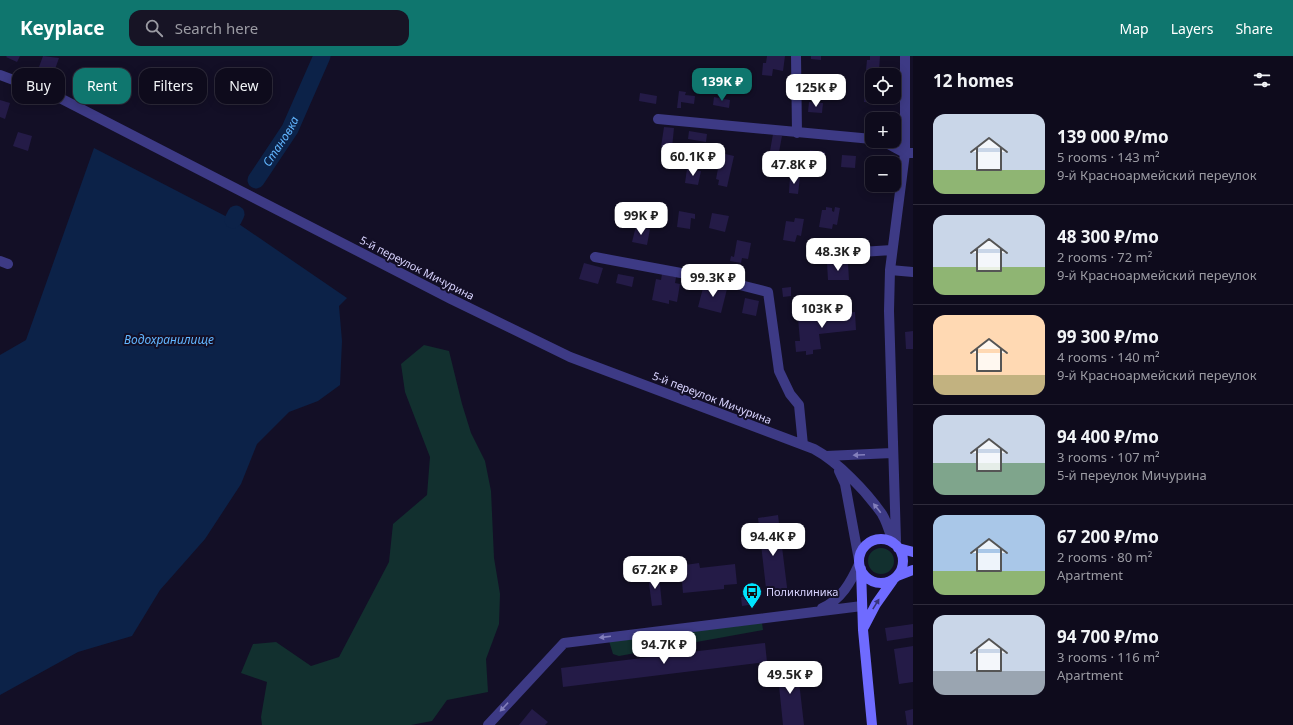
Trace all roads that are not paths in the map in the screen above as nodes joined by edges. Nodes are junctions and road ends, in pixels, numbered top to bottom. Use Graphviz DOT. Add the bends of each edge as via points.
graph roads {
  1 [pos="796,56"];
  2 [pos="905,56"];
  3 [pos="0,75"];
  4 [pos="658,119"];
  5 [pos="798,133"];
  6 [pos="865,138"];
  7 [pos="898,148"];
  8 [pos="909,153"];
  9 [pos="892,250"];
  10 [pos="815,256"];
  11 [pos="595,257"];
  12 [pos="890,270"];
  13 [pos="913,272"];
  14 [pos="803,445"];
  15 [pos="892,453"];
  16 [pos="829,459"];
  17 [pos="896,545"];
  18 [pos="913,552"];
  19 [pos="860,564"];
  20 [pos="913,570"];
  21 [pos="895,578"];
  22 [pos="862,606"];
  23 [pos="813,611"];
  24 [pos="863,630"];
  25 [pos="488,725"];
  26 [pos="872,725"];
  1 -- 5 [label="street"];
  2 -- 8 [label="street"];
  3 -- 14 [label="street, 5-й переулок Мичурина" via="56,96 451,299 570,357"];
  4 -- 5 [label="street"];
  5 -- 6 [label="street"];
  7 -- 8 [label="street"];
  8 -- 9 [label="street"];
  9 -- 10 [label="street"];
  9 -- 12 [label="street"];
  11 -- 14 [label="street" via="724,281 768,292 779,371 798,405"];
  12 -- 13 [label="street"];
  12 -- 15 [label="street"];
  14 -- 16 [label="street, 5-й переулок Мичурина"];
  15 -- 16 [label="street, one-way"];
  15 -- 17 [label="street"];
  17 -- 16 [label="street, 5-й переулок Мичурина, one-way" via="882,514 857,484"];
  16 -- 19 [label="street" via="845,484"];
  17 -- 18 [label="street"];
  17 -- 19 [label="street" via="883,540 874,541 862,550"];
  17 -- 21 [label="street" via="903,559 901,571"];
  19 -- 21 [label="street" via="867,578 877,583"];
  19 -- 22 [label="street"];
  19 -- 23 [label="street" via="836,599"];
  20 -- 21 [label="street"];
  24 -- 21 [label="street, one-way" via="870,613"];
  22 -- 23 [label="street"];
  22 -- 24 [label="street"];
  23 -- 25 [label="street, one-way" via="564,642"];
  24 -- 26 [label="street"];
}
